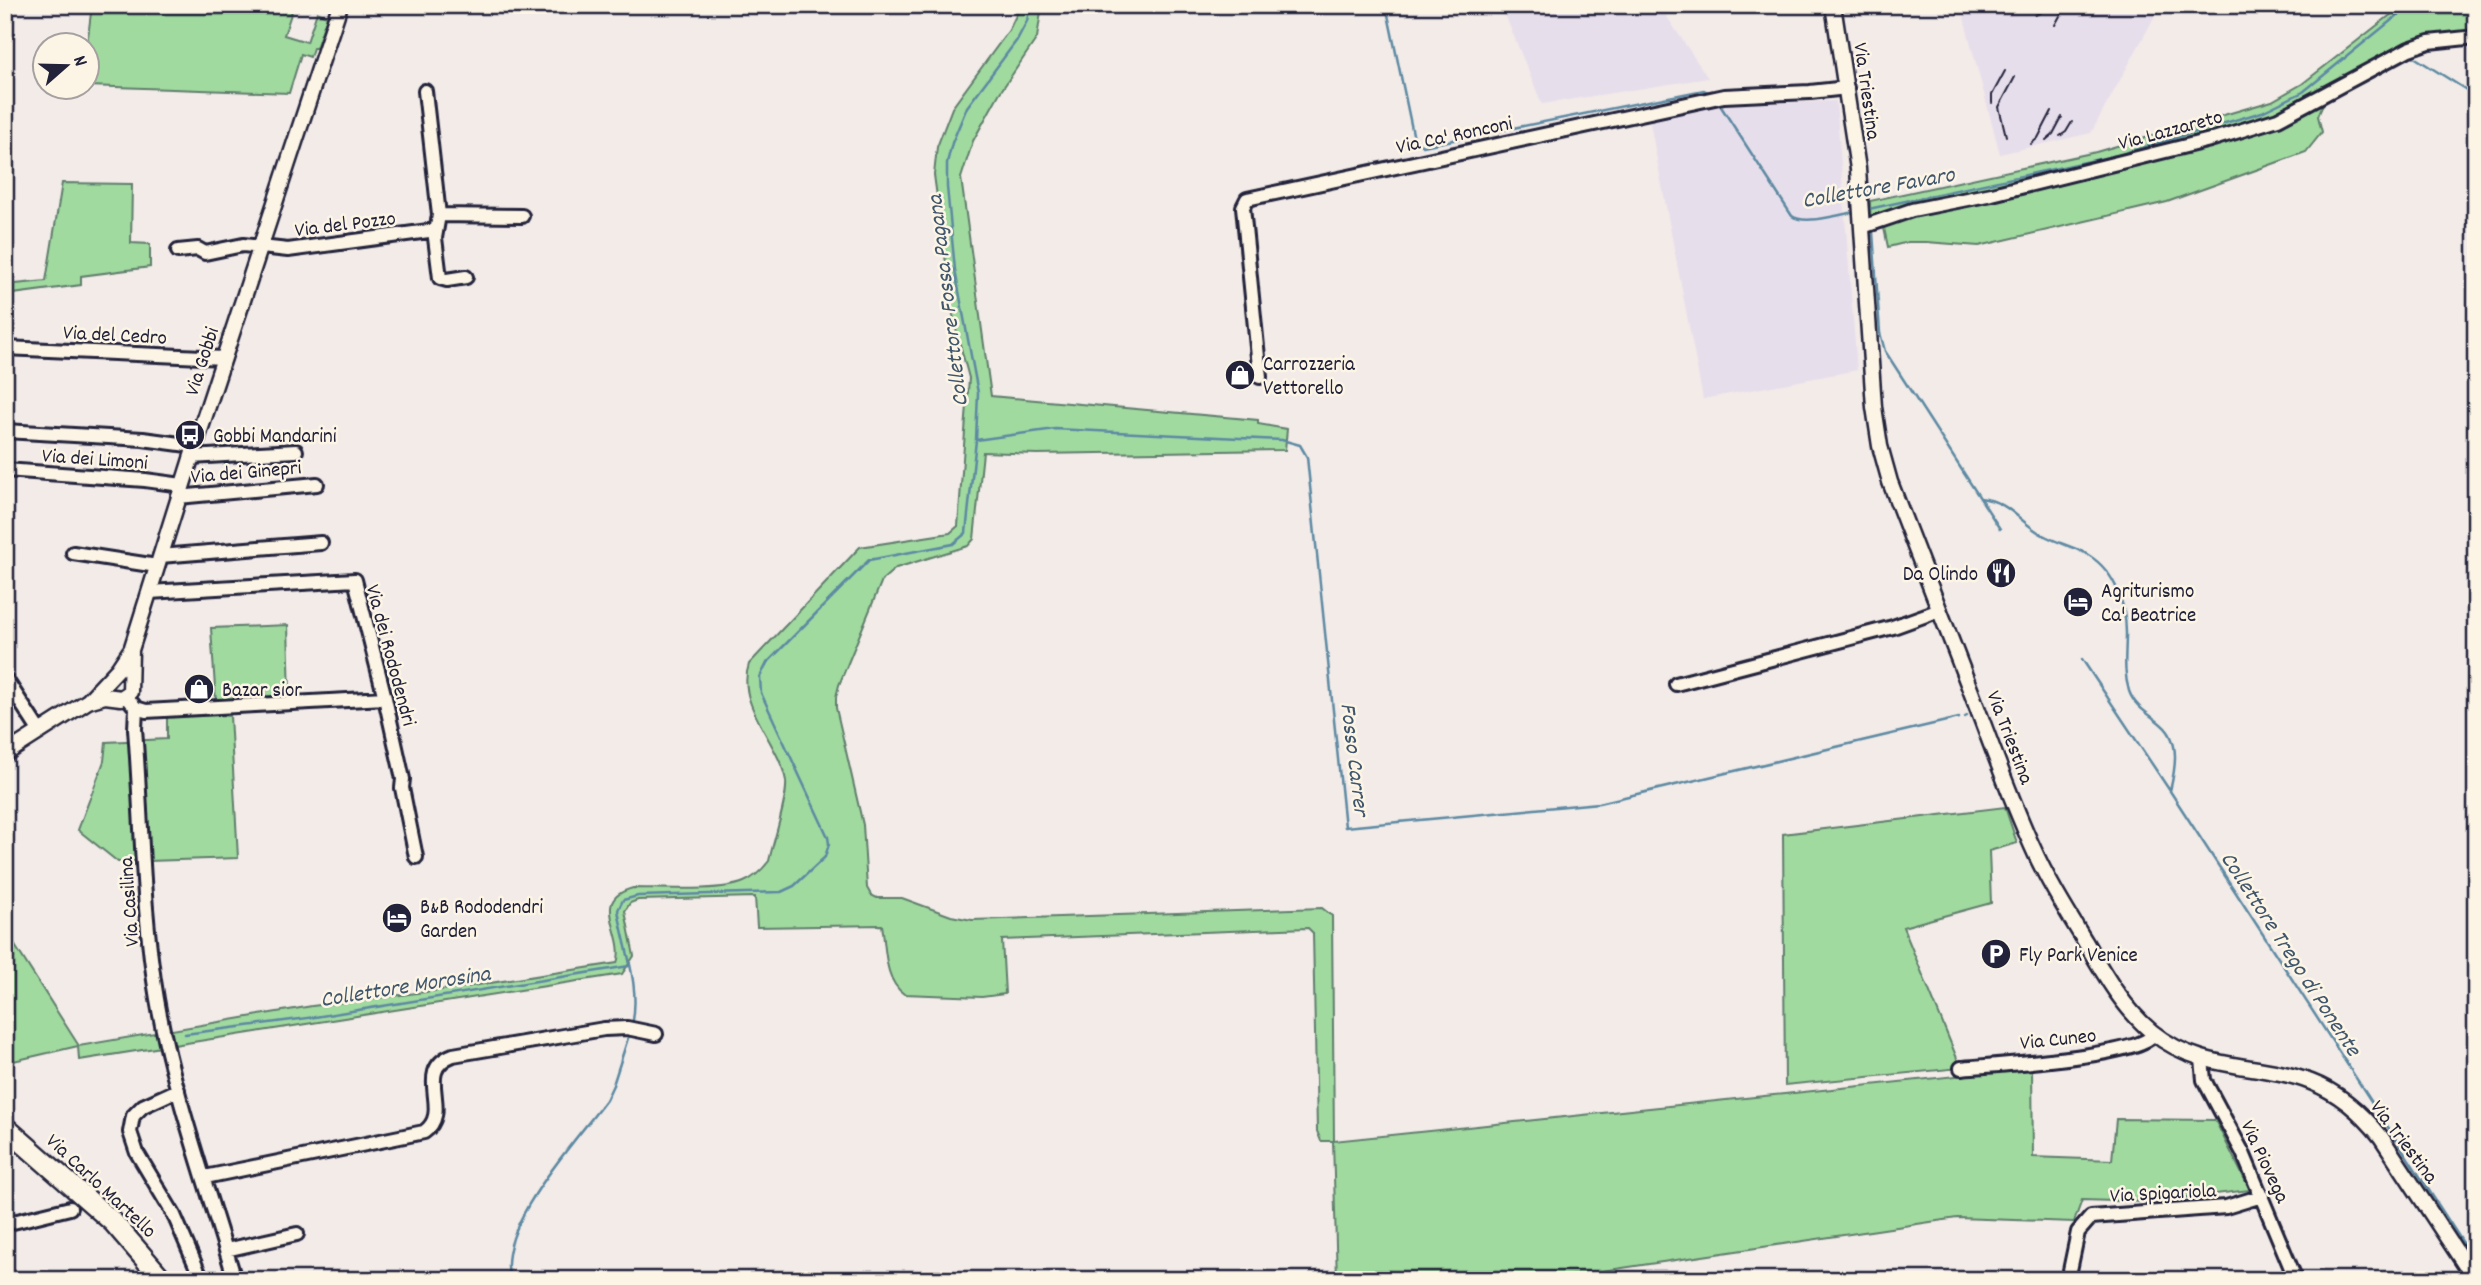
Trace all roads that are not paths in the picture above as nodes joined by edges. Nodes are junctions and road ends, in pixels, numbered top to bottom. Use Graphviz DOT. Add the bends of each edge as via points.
graph roads {
  1 [pos="340,5"];
  2 [pos="1833,5"];
  3 [pos="2476,37"];
  4 [pos="1847,88"];
  5 [pos="425,92"];
  6 [pos="439,215"];
  7 [pos="522,216"];
  8 [pos="1862,225"];
  9 [pos="436,230"];
  10 [pos="259,248"];
  11 [pos="178,251"];
  12 [pos="466,277"];
  13 [pos="5,348"];
  14 [pos="224,358"];
  15 [pos="1260,377"];
  16 [pos="5,431"];
  17 [pos="193,451"];
  18 [pos="296,451"];
  19 [pos="5,470"];
  20 [pos="317,484"];
  21 [pos="180,491"];
  22 [pos="321,543"];
  23 [pos="73,553"];
  24 [pos="158,561"];
  25 [pos="149,592"];
  26 [pos="1940,610"];
  27 [pos="131,650"];
  28 [pos="111,677"];
  29 [pos="5,678"];
  30 [pos="1676,684"];
  31 [pos="123,691"];
  32 [pos="385,698"];
  33 [pos="88,701"];
  34 [pos="136,708"];
  35 [pos="40,732"];
  36 [pos="5,754"];
  37 [pos="416,857"];
  38 [pos="656,1034"];
  39 [pos="2154,1034"];
  40 [pos="2202,1059"];
  41 [pos="1961,1068"];
  42 [pos="178,1090"];
  43 [pos="158,1100"];
  44 [pos="185,1115"];
  45 [pos="5,1127"];
  46 [pos="205,1177"];
  47 [pos="2262,1196"];
  48 [pos="70,1208"];
  49 [pos="5,1224"];
  50 [pos="297,1234"];
  51 [pos="226,1250"];
  52 [pos="163,1280"];
  53 [pos="202,1280"];
  54 [pos="234,1280"];
  55 [pos="2068,1280"];
  56 [pos="2295,1280"];
  57 [pos="2476,1280"];
  1 -- 10 [label="street, Via Gobbi"];
  2 -- 4 [label="street, Via Triestina"];
  3 -- 8 [label="street, Via Lazzareto" via="2409,49 2278,118 2210,140"];
  4 -- 8 [label="street, Via Triestina"];
  4 -- 15 [label="street, Via Ca' Ronconi" via="1718,97 1247,199 1243,207"];
  5 -- 6 [label="street"];
  6 -- 7 [label="street"];
  6 -- 9 [label="street"];
  8 -- 26 [label="street, Via Triestina" via="1880,446"];
  9 -- 10 [label="street, Via del Pozzo" via="288,250"];
  9 -- 12 [label="street" via="440,278"];
  10 -- 11 [label="street"];
  10 -- 14 [label="street, Via Gobbi"];
  13 -- 14 [label="street, Via del Cedro"];
  14 -- 17 [label="street, Via Gobbi"];
  16 -- 17 [label="street" via="143,439"];
  17 -- 18 [label="street"];
  17 -- 21 [label="street, Via Gobbi"];
  19 -- 21 [label="street, Via dei Limoni" via="145,480"];
  20 -- 21 [label="street, Via dei Ginepri"];
  21 -- 24 [label="street, Via Gobbi"];
  22 -- 24 [label="street"];
  23 -- 24 [label="street"];
  24 -- 25 [label="street, Via Gobbi"];
  25 -- 27 [label="street, Via Gobbi"];
  25 -- 32 [label="street, Via dei Rododendri" via="355,580"];
  26 -- 30 [label="street"];
  26 -- 39 [label="street, Via Triestina" via="2044,872 2116,990"];
  27 -- 28 [label="street, Via Gobbi"];
  27 -- 31 [label="street, Via Gobbi"];
  28 -- 31 [label="street" via="107,687"];
  28 -- 31 [label="street" via="126,675"];
  28 -- 33 [label="street, Via Gobbi"];
  29 -- 35 [label="street"];
  31 -- 33 [label="street, Via Gobbi"];
  31 -- 34 [label="street"];
  32 -- 34 [label="street"];
  32 -- 37 [label="street, Via dei Rododendri"];
  33 -- 35 [label="street, Via Gobbi"];
  34 -- 42 [label="street, Via Casilina" via="154,978"];
  35 -- 36 [label="street, Via Gobbi"];
  38 -- 46 [label="street" via="632,1028 593,1031 453,1055 435,1071 436,1116 424,1132"];
  39 -- 40 [label="street, Via Triestina"];
  39 -- 41 [label="street, Via Cuneo" via="2147,1041 2113,1052"];
  40 -- 47 [label="street, Via Piovega" via="2204,1080"];
  40 -- 57 [label="street, Via Triestina" via="2299,1078 2335,1093 2352,1106 2391,1151"];
  42 -- 43 [label="street"];
  42 -- 44 [label="street, Via Casilina"];
  43 -- 44 [label="street"];
  43 -- 53 [label="street" via="133,1116 131,1139 174,1215"];
  44 -- 46 [label="street, Via Casilina"];
  45 -- 52 [label="main road, Via Carlo Martello" via="113,1222"];
  46 -- 51 [label="street, Via Casilina"];
  47 -- 55 [label="street, Via Spigariola" via="2226,1207 2091,1217 2078,1232"];
  47 -- 56 [label="street, Via Piovega"];
  48 -- 49 [label="street"];
  50 -- 51 [label="street"];
  51 -- 54 [label="street, Via Casilina"];
}
